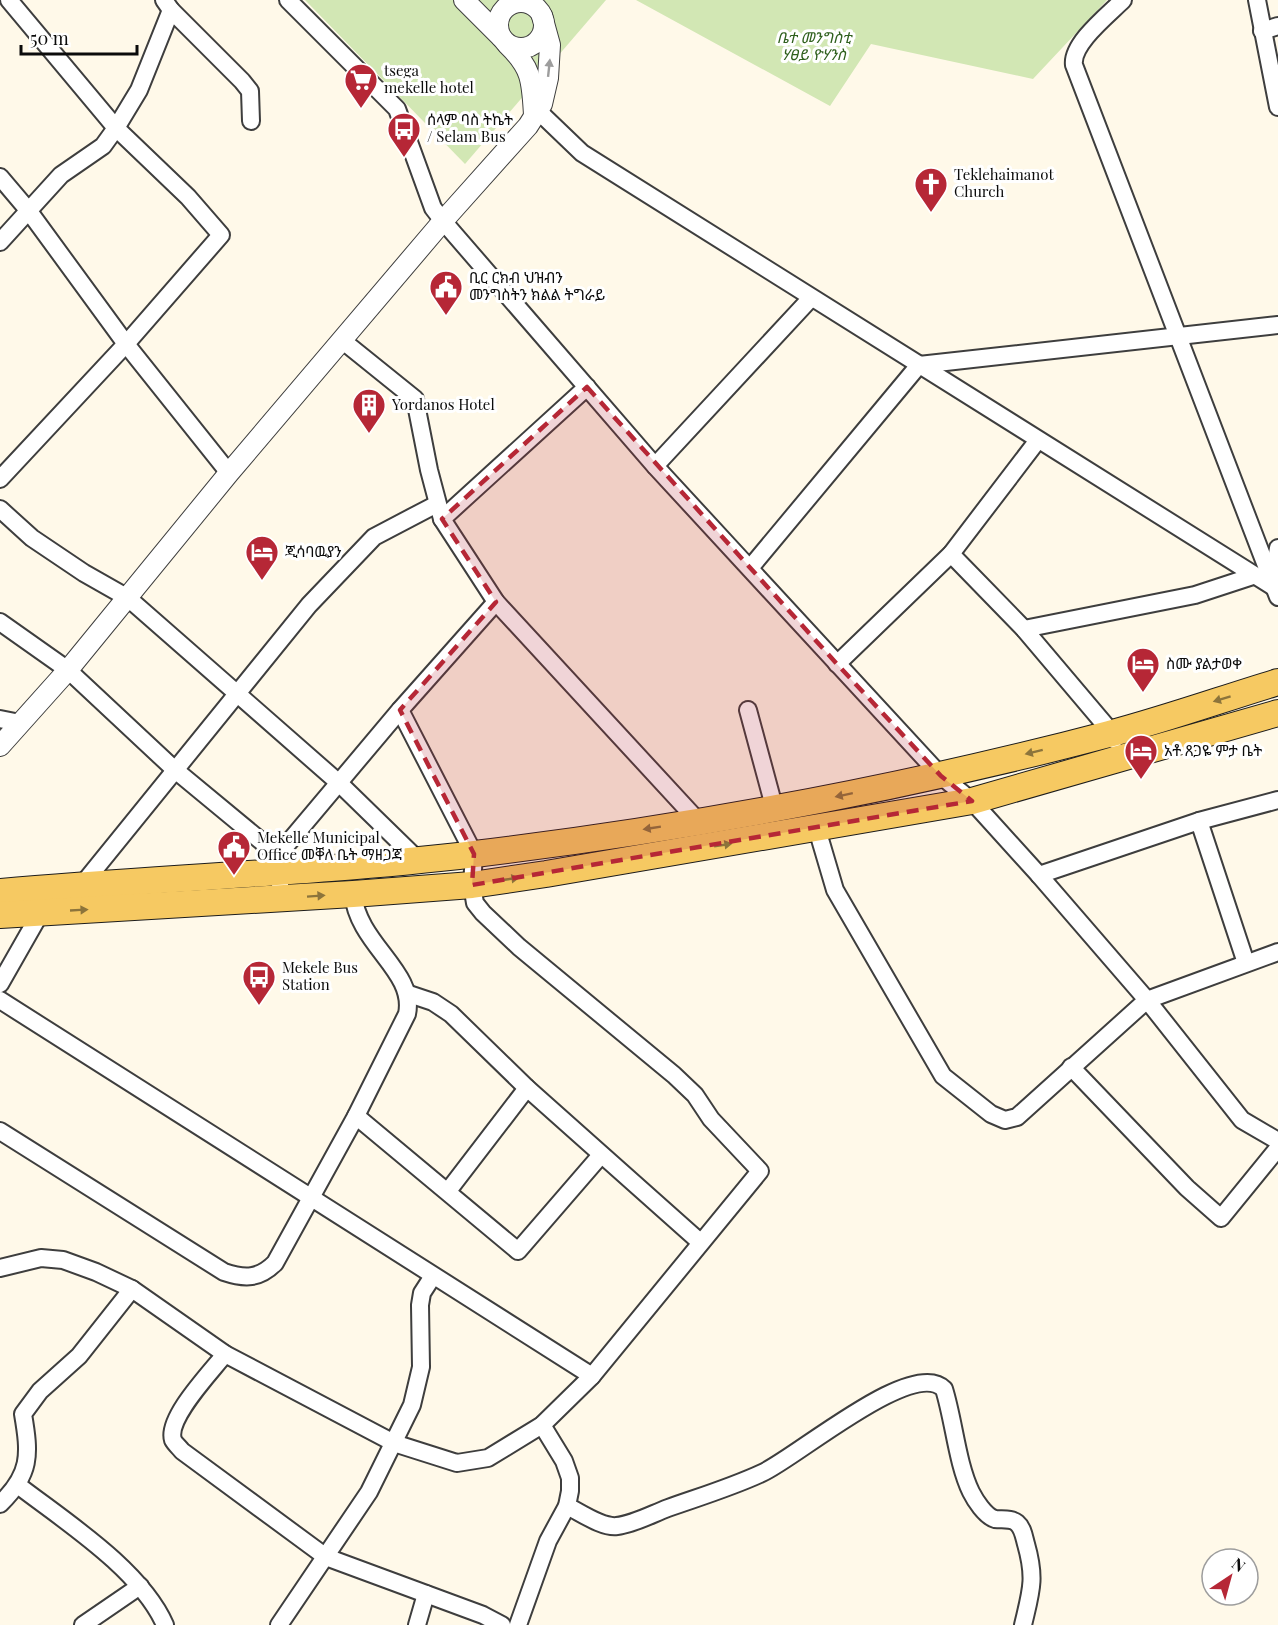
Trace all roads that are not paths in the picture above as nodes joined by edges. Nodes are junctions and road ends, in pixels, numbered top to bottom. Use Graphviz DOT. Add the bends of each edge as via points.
graph roads {
  1 [pos="9,0"];
  2 [pos="288,0"];
  3 [pos="464,0"];
  4 [pos="1123,0"];
  5 [pos="1257,0"];
  6 [pos="167,5"];
  7 [pos="535,7"];
  8 [pos="1270,28"];
  9 [pos="504,40"];
  10 [pos="1278,108"];
  11 [pos="535,111"];
  12 [pos="251,121"];
  13 [pos="116,128"];
  14 [pos="0,177"];
  15 [pos="28,210"];
  16 [pos="443,221"];
  17 [pos="0,242"];
  18 [pos="811,298"];
  19 [pos="1278,325"];
  20 [pos="1179,337"];
  21 [pos="343,341"];
  22 [pos="126,344"];
  23 [pos="919,365"];
  24 [pos="587,387"];
  25 [pos="1038,440"];
  26 [pos="655,466"];
  27 [pos="229,473"];
  28 [pos="0,480"];
  29 [pos="0,509"];
  30 [pos="440,511"];
  31 [pos="1278,548"];
  32 [pos="951,554"];
  33 [pos="750,568"];
  34 [pos="1253,576"];
  35 [pos="1275,592"];
  36 [pos="128,598"];
  37 [pos="496,602"];
  38 [pos="0,622"];
  39 [pos="1024,629"];
  40 [pos="837,664"];
  41 [pos="68,670"];
  42 [pos="1278,682"];
  43 [pos="239,693"];
  44 [pos="400,710"];
  45 [pos="748,710"];
  46 [pos="1278,713"];
  47 [pos="0,718"];
  48 [pos="20,723"];
  49 [pos="1112,733"];
  50 [pos="0,746"];
  51 [pos="1120,760"];
  52 [pos="174,769"];
  53 [pos="941,776"];
  54 [pos="339,783"];
  55 [pos="1278,800"];
  56 [pos="972,801"];
  57 [pos="775,810"];
  58 [pos="698,821"];
  59 [pos="1199,821"];
  60 [pos="817,830"];
  61 [pos="474,854"];
  62 [pos="418,861"];
  63 [pos="1039,875"];
  64 [pos="279,876"];
  65 [pos="82,885"];
  66 [pos="472,885"];
  67 [pos="0,892"];
  68 [pos="353,894"];
  69 [pos="41,912"];
  70 [pos="0,915"];
  71 [pos="1278,952"];
  72 [pos="1246,963"];
  73 [pos="0,984"];
  74 [pos="409,994"];
  75 [pos="0,1000"];
  76 [pos="1147,1000"];
  77 [pos="1071,1067"];
  78 [pos="527,1088"];
  79 [pos="356,1116"];
  80 [pos="0,1131"];
  81 [pos="1278,1141"];
  82 [pos="1278,1148"];
  83 [pos="601,1155"];
  84 [pos="448,1191"];
  85 [pos="311,1196"];
  86 [pos="700,1242"];
  87 [pos="0,1268"];
  88 [pos="432,1276"];
  89 [pos="132,1289"];
  90 [pos="225,1354"];
  91 [pos="592,1376"];
  92 [pos="542,1425"];
  93 [pos="394,1443"];
  94 [pos="19,1486"];
  95 [pos="0,1504"];
  96 [pos="567,1506"];
  97 [pos="326,1557"];
  98 [pos="140,1586"];
  99 [pos="426,1594"];
  100 [pos="83,1625"];
  101 [pos="165,1625"];
  102 [pos="279,1625"];
  103 [pos="417,1625"];
  104 [pos="502,1625"];
  105 [pos="518,1625"];
  106 [pos="1023,1625"];
  1 -- 13 [label="street"];
  2 -- 16 [label="street" via="397,110 434,208"];
  3 -- 9 [label="street"];
  4 -- 20 [label="street" via="1081,44 1073,58 1074,66"];
  5 -- 8 [label="street"];
  6 -- 12 [label="street" via="250,91"];
  6 -- 13 [label="street" via="139,90"];
  7 -- 9 [label="street" via="518,2 503,10 498,21"];
  7 -- 9 [label="street" via="544,29 535,43 523,48"];
  11 -- 7 [label="street, one-way" via="546,93 550,58 548,30"];
  8 -- 10 [label="street"];
  9 -- 11 [label="street" via="526,65"];
  11 -- 16 [label="street"];
  11 -- 18 [label="street" via="582,153"];
  13 -- 15 [label="street" via="103,146 61,175"];
  13 -- 22 [label="street" via="188,197 221,235"];
  14 -- 15 [label="street"];
  15 -- 17 [label="street"];
  15 -- 22 [label="street"];
  16 -- 21 [label="street"];
  16 -- 24 [label="street"];
  18 -- 23 [label="street"];
  18 -- 26 [label="street"];
  19 -- 20 [label="street"];
  20 -- 23 [label="street"];
  20 -- 35 [label="street"];
  21 -- 27 [label="street"];
  21 -- 30 [label="street" via="415,399"];
  22 -- 27 [label="street"];
  22 -- 28 [label="street"];
  23 -- 25 [label="street"];
  23 -- 33 [label="street"];
  24 -- 26 [label="street"];
  24 -- 30 [label="street"];
  25 -- 32 [label="street"];
  25 -- 34 [label="street"];
  26 -- 33 [label="street"];
  27 -- 36 [label="street"];
  29 -- 36 [label="street" via="32,538"];
  30 -- 37 [label="street"];
  30 -- 43 [label="street" via="374,537 309,605"];
  31 -- 35 [label="street"];
  32 -- 39 [label="street"];
  32 -- 40 [label="street"];
  33 -- 40 [label="street"];
  34 -- 35 [label="street"];
  34 -- 39 [label="street" via="1195,595"];
  36 -- 41 [label="street"];
  36 -- 43 [label="street"];
  37 -- 44 [label="street"];
  37 -- 58 [label="street"];
  38 -- 41 [label="street"];
  39 -- 49 [label="street"];
  40 -- 53 [label="street"];
  41 -- 48 [label="street"];
  41 -- 52 [label="street"];
  42 -- 49 [label="main road, one-way"];
  43 -- 52 [label="street"];
  43 -- 54 [label="street"];
  44 -- 54 [label="street"];
  44 -- 61 [label="street"];
  45 -- 57 [label="street"];
  46 -- 51 [label="main road"];
  47 -- 48 [label="street"];
  48 -- 50 [label="street"];
  49 -- 51 [label="street"];
  49 -- 53 [label="main road, one-way"];
  51 -- 56 [label="main road"];
  52 -- 64 [label="street"];
  52 -- 65 [label="street"];
  53 -- 56 [label="street"];
  53 -- 57 [label="main road, one-way"];
  54 -- 62 [label="street"];
  54 -- 64 [label="street"];
  55 -- 59 [label="street"];
  56 -- 60 [label="main road"];
  56 -- 63 [label="street"];
  57 -- 58 [label="main road"];
  58 -- 61 [label="main road, one-way"];
  59 -- 63 [label="street"];
  59 -- 72 [label="street"];
  66 -- 60 [label="main road, one-way"];
  60 -- 77 [label="street" via="835,890 943,1076 991,1114 1005,1120 1017,1117"];
  61 -- 62 [label="main road"];
  61 -- 66 [label="street"];
  62 -- 64 [label="main road"];
  63 -- 76 [label="street"];
  64 -- 65 [label="main road"];
  64 -- 68 [label="main road, one-way"];
  69 -- 64 [label="main road, one-way"];
  65 -- 67 [label="main road"];
  66 -- 68 [label="main road"];
  66 -- 86 [label="street" via="476,903 496,927 674,1075 760,1171"];
  68 -- 74 [label="street" via="359,921"];
  69 -- 70 [label="main road"];
  69 -- 73 [label="street"];
  71 -- 72 [label="street"];
  72 -- 76 [label="street"];
  74 -- 78 [label="street" via="433,1002 451,1014"];
  74 -- 79 [label="street" via="407,1014"];
  75 -- 85 [label="street"];
  76 -- 77 [label="street"];
  76 -- 81 [label="street" via="1242,1120"];
  77 -- 82 [label="street" via="1221,1218"];
  78 -- 83 [label="street"];
  78 -- 84 [label="street"];
  79 -- 84 [label="street"];
  79 -- 85 [label="street"];
  80 -- 85 [label="street" via="224,1272 241,1277 265,1273 275,1263"];
  83 -- 84 [label="street" via="518,1251"];
  83 -- 86 [label="street"];
  85 -- 88 [label="street"];
  86 -- 91 [label="street"];
  87 -- 89 [label="street" via="41,1258 63,1260"];
  88 -- 91 [label="street"];
  88 -- 93 [label="street" via="420,1305 419,1381"];
  89 -- 90 [label="street"];
  89 -- 94 [label="street" via="79,1356 40,1391 23,1414 27,1447"];
  90 -- 93 [label="street"];
  90 -- 97 [label="street" via="182,1411 173,1426 173,1440 182,1451"];
  91 -- 92 [label="street"];
  92 -- 93 [label="street" via="488,1458 457,1463"];
  92 -- 96 [label="street" via="570,1478"];
  93 -- 97 [label="street" via="369,1492"];
  94 -- 95 [label="street"];
  94 -- 98 [label="street" via="77,1530"];
  96 -- 105 [label="street" via="548,1541"];
  96 -- 106 [label="street" via="616,1527 640,1519 763,1473 851,1414 908,1386 930,1382 944,1389 972,1494 988,1515 1011,1520 1022,1530 1033,1569"];
  97 -- 99 [label="street"];
  97 -- 102 [label="street"];
  98 -- 100 [label="street"];
  98 -- 101 [label="street"];
  99 -- 103 [label="street"];
  99 -- 104 [label="street"];
}
